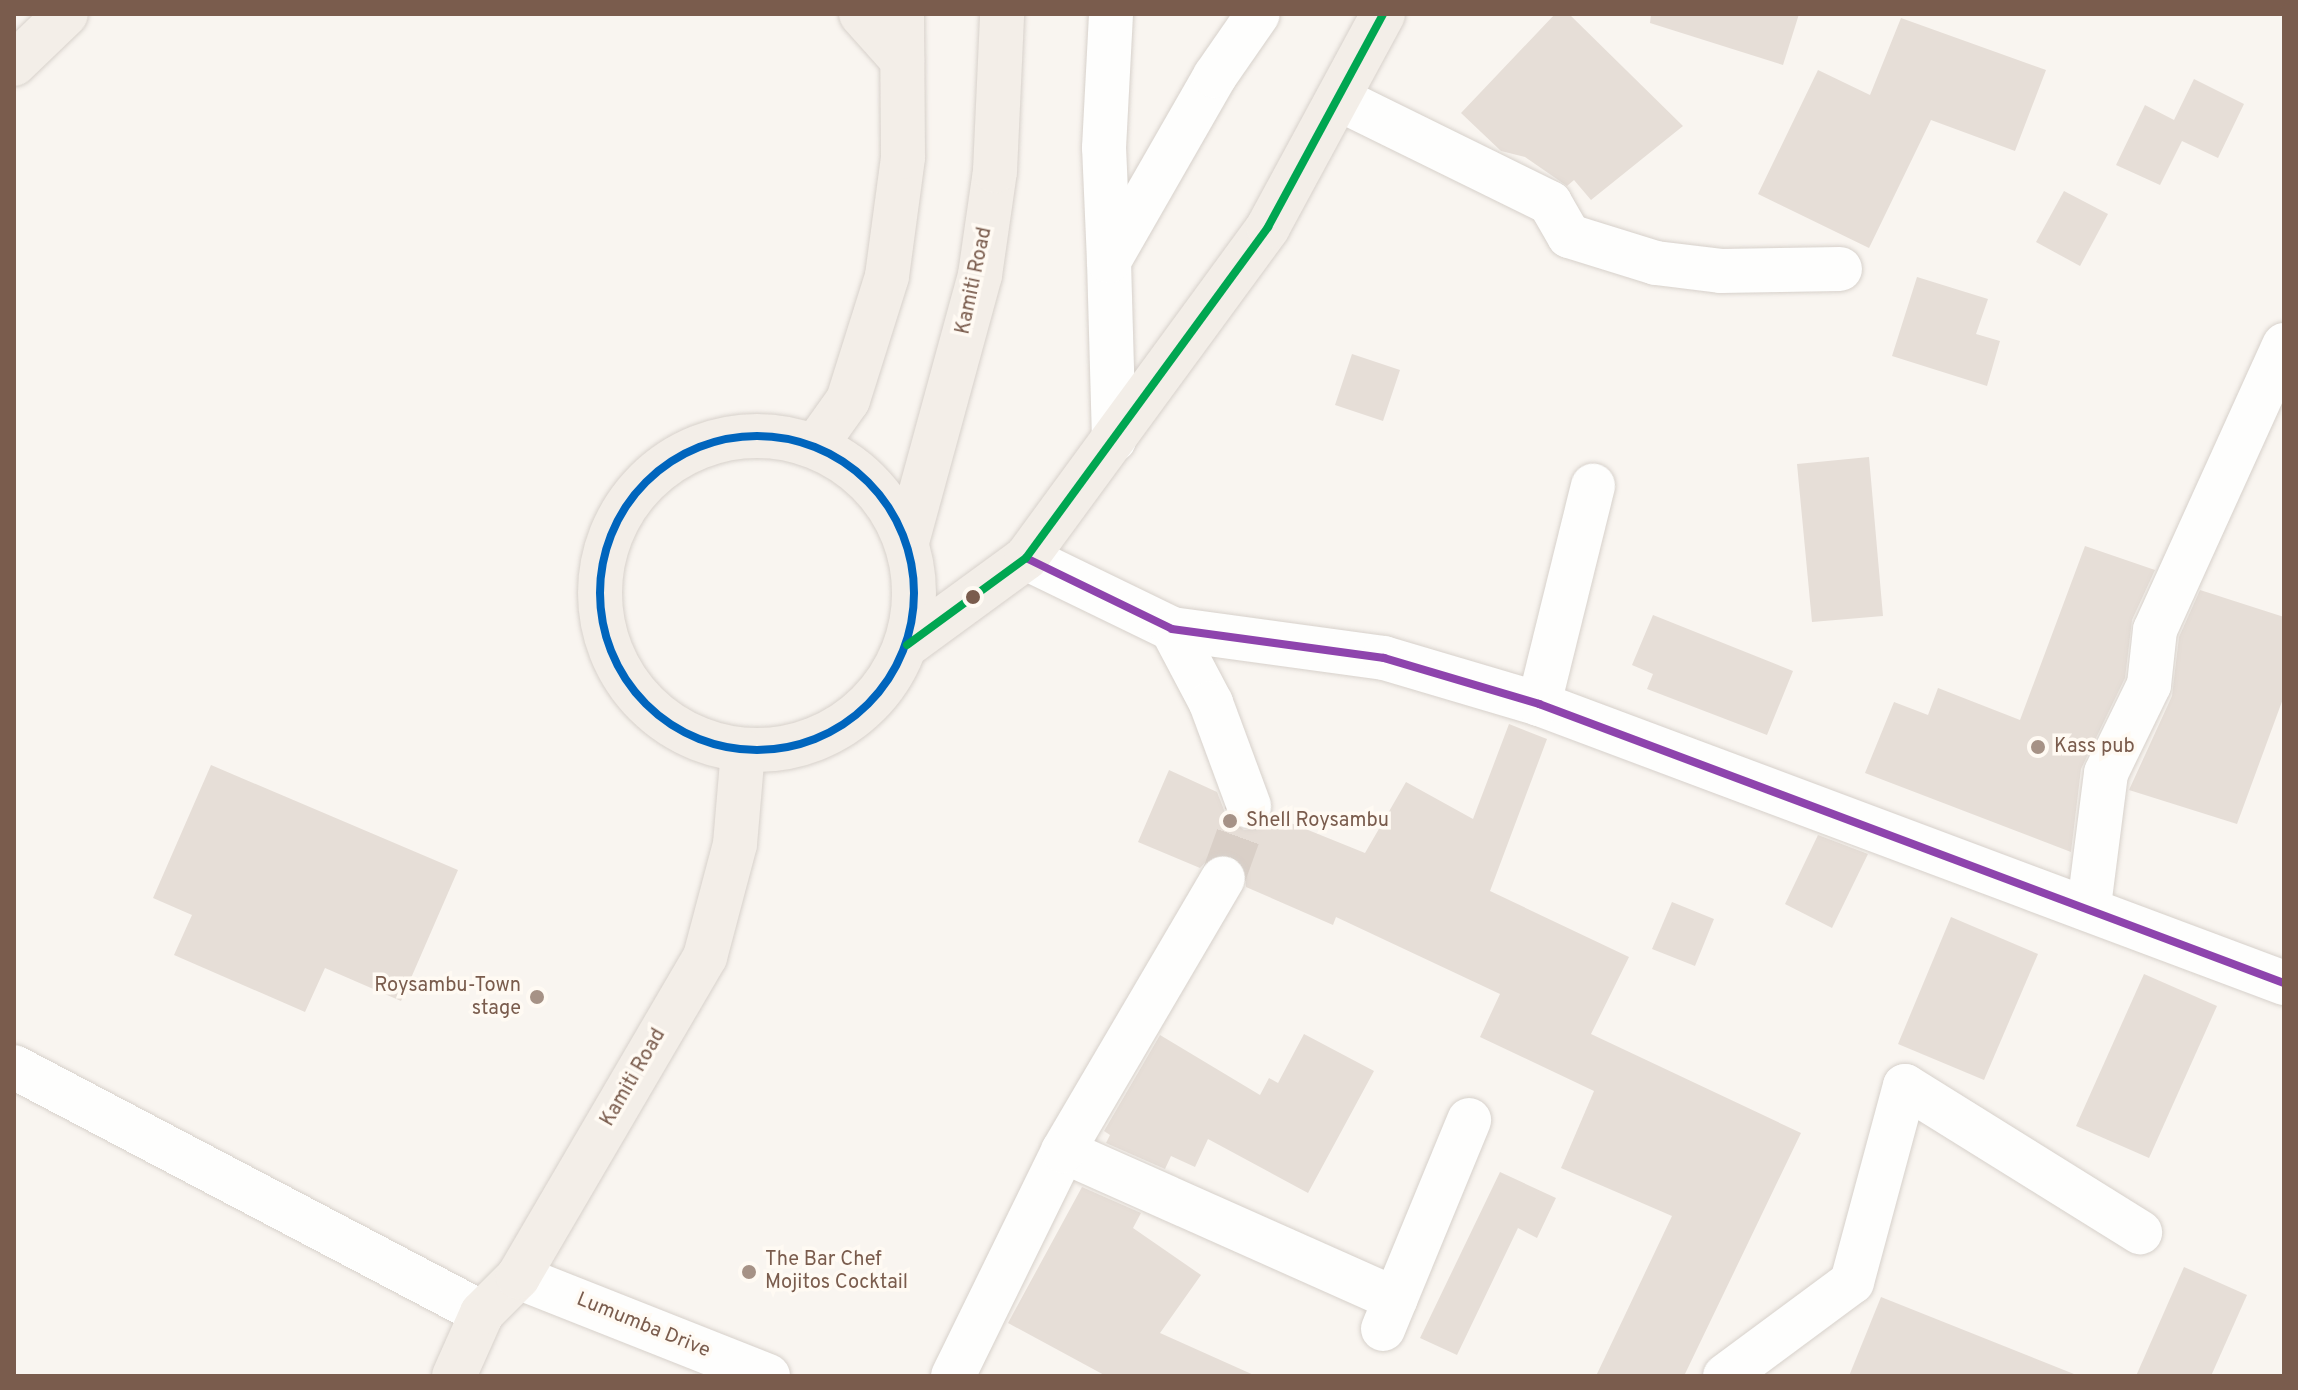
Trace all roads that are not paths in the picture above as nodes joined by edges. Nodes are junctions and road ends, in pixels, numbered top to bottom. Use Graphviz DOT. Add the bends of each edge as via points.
graph roads {
  1 [pos="66,14"];
  2 [pos="861,14"];
  3 [pos="902,14"];
  4 [pos="1002,14"];
  5 [pos="1111,14"];
  6 [pos="1258,14"];
  7 [pos="1383,14"];
  8 [pos="902,60"];
  9 [pos="14,64"];
  10 [pos="1341,100"];
  11 [pos="1109,261"];
  12 [pos="1840,269"];
  13 [pos="2284,345"];
  14 [pos="1114,440"];
  15 [pos="816,445"];
  16 [pos="1593,486"];
  17 [pos="907,542"];
  18 [pos="1026,558"];
  19 [pos="1172,629"];
  20 [pos="907,645"];
  21 [pos="1539,704"];
  22 [pos="743,751"];
  23 [pos="1249,806"];
  24 [pos="1223,878"];
  25 [pos="2089,906"];
  26 [pos="2284,983"];
  27 [pos="14,1067"];
  28 [pos="1469,1120"];
  29 [pos="1063,1151"];
  30 [pos="2140,1232"];
  31 [pos="518,1277"];
  32 [pos="482,1313"];
  33 [pos="454,1376"];
  34 [pos="768,1376"];
  35 [pos="953,1376"];
  36 [pos="1725,1376"];
  1 -- 9 [label="main road"];
  2 -- 8 [label="main road"];
  3 -- 8 [label="main road"];
  4 -- 17 [label="main road, Kamiti Road" via="995,171 980,275"];
  5 -- 11 [label="street" via="1104,148"];
  6 -- 11 [label="street" via="1215,76"];
  7 -- 10 [label="main road, Kamiti Road"];
  8 -- 15 [label="main road" via="903,157 887,276 848,400"];
  10 -- 12 [label="street" via="1550,203 1569,236 1656,263 1695,268"];
  10 -- 14 [label="main road, Kamiti Road" via="1268,227"];
  11 -- 14 [label="street"];
  13 -- 25 [label="street" via="2155,630 2149,685 2106,773"];
  14 -- 18 [label="main road, Kamiti Road"];
  15 -- 17 [label="main road, Kamiti Road" via="882,496"];
  15 -- 22 [label="main road, Kamiti Road" via="743,435 691,448 647,478 616,519 600,568 600,620 617,668 649,710 693,738"];
  16 -- 21 [label="street"];
  17 -- 20 [label="main road, Kamiti Road" via="916,594"];
  18 -- 19 [label="street"];
  18 -- 20 [label="main road, Kamiti Road"];
  19 -- 21 [label="street" via="1384,658"];
  19 -- 23 [label="street" via="1211,703"];
  20 -- 22 [label="main road, Kamiti Road" via="881,691 843,726 795,746"];
  21 -- 25 [label="street"];
  22 -- 31 [label="main road, Kamiti Road" via="735,844 705,957"];
  24 -- 29 [label="street"];
  25 -- 26 [label="street"];
  27 -- 32 [label="street"];
  28 -- 29 [label="street" via="1389,1314"];
  29 -- 35 [label="street"];
  30 -- 36 [label="street" via="1905,1086 1852,1282"];
  31 -- 32 [label="main road, Kamiti Road"];
  31 -- 34 [label="street, Lumumba Drive"];
  32 -- 33 [label="main road, Kamiti Road"];
}
